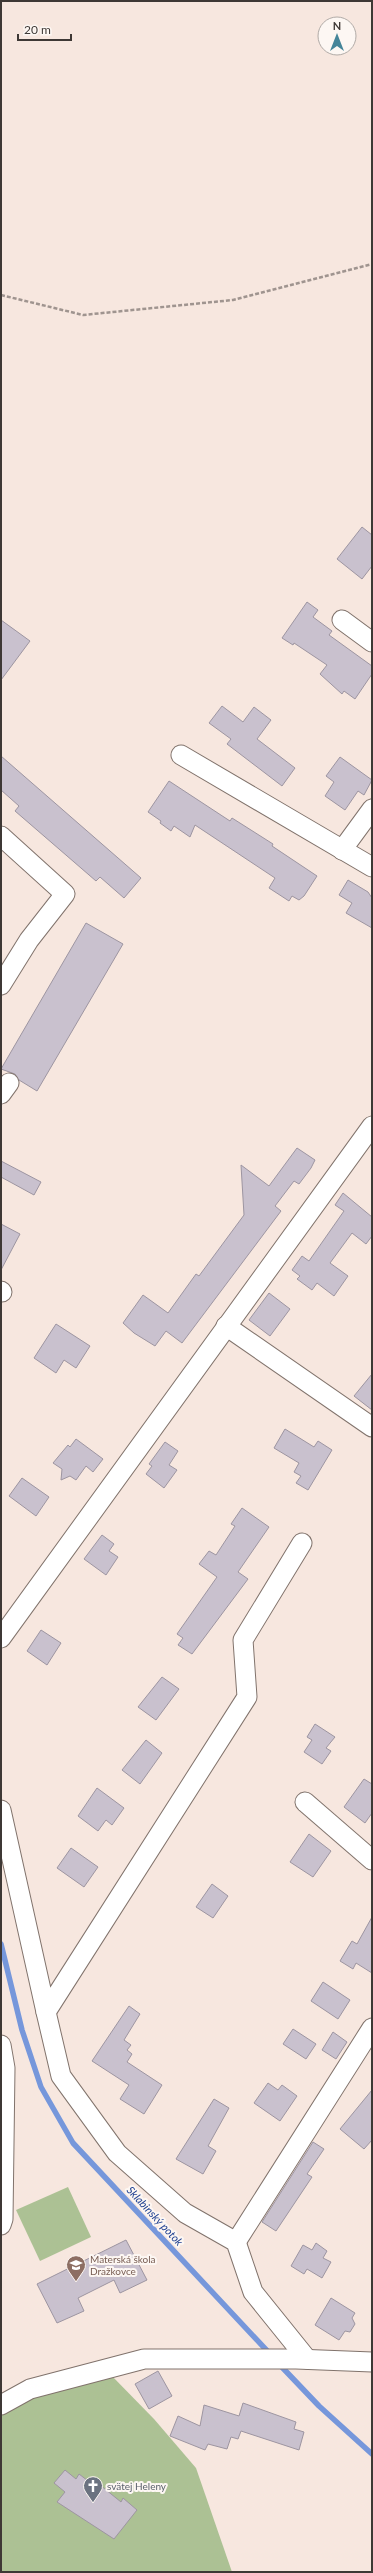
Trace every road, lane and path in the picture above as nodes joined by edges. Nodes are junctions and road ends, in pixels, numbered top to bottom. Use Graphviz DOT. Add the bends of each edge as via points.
graph roads {
  1 [pos="372,264"];
  2 [pos="1,294"];
  3 [pos="342,620"];
  4 [pos="372,642"];
  5 [pos="181,755"];
  6 [pos="372,810"];
  7 [pos="1,836"];
  8 [pos="342,850"];
  9 [pos="372,867"];
  10 [pos="1,985"];
  11 [pos="372,1126"];
  12 [pos="226,1326"];
  13 [pos="372,1427"];
  14 [pos="302,1543"];
  15 [pos="1,1638"];
  16 [pos="305,1802"];
  17 [pos="1,1810"];
  18 [pos="372,1860"];
  19 [pos="46,2012"];
  20 [pos="372,2028"];
  21 [pos="1,2045"];
  22 [pos="1,2225"];
  23 [pos="236,2242"];
  24 [pos="302,2359"];
  25 [pos="372,2362"];
  26 [pos="1,2405"];
  1 -- 2 [label="path" via="233,300 83,315"];
  3 -- 4 [label="street"];
  5 -- 8 [label="street"];
  6 -- 8 [label="street"];
  7 -- 10 [label="street" via="65,894 29,940"];
  8 -- 9 [label="street"];
  11 -- 12 [label="street"];
  12 -- 13 [label="street"];
  12 -- 15 [label="street"];
  14 -- 19 [label="street" via="243,1640 247,1697"];
  16 -- 18 [label="street"];
  17 -- 19 [label="street"];
  19 -- 23 [label="street" via="61,2076 117,2153 185,2212"];
  20 -- 23 [label="street"];
  21 -- 22 [label="street" via="5,2068"];
  23 -- 24 [label="street" via="253,2292"];
  24 -- 25 [label="street"];
  24 -- 26 [label="street" via="144,2360 30,2389"];
}
